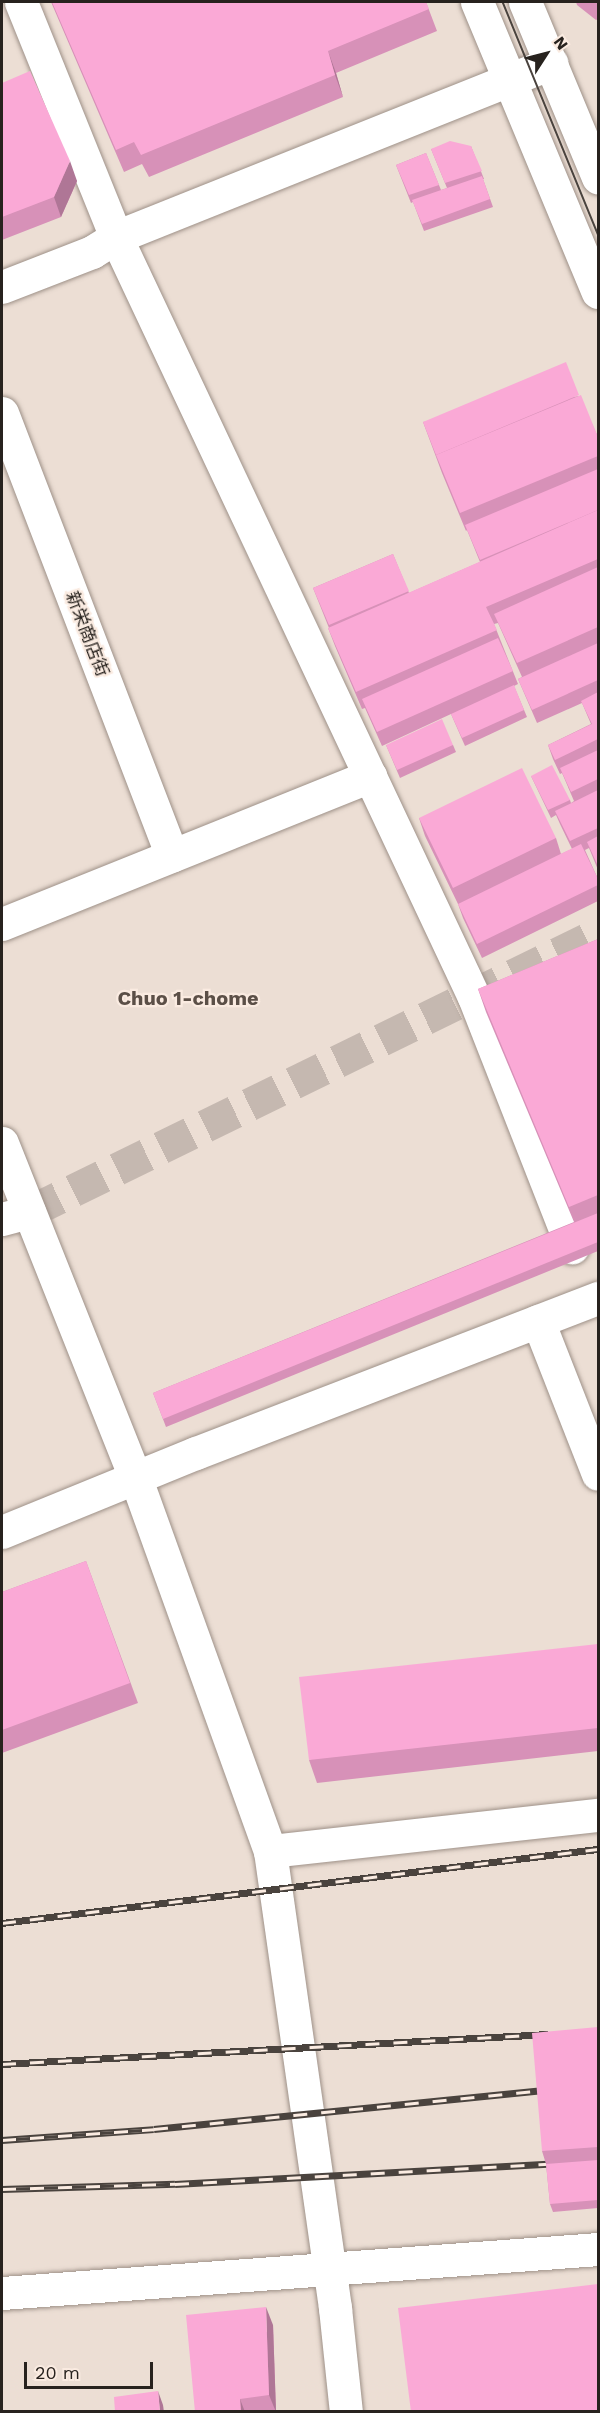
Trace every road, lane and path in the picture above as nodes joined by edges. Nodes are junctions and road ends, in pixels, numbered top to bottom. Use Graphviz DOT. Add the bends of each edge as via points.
graph roads {
  1 [pos="21,2"];
  2 [pos="477,2"];
  3 [pos="525,2"];
  4 [pos="551,63"];
  5 [pos="510,79"];
  6 [pos="598,177"];
  7 [pos="116,237"];
  8 [pos="2,287"];
  9 [pos="598,292"];
  10 [pos="2,413"];
  11 [pos="370,776"];
  12 [pos="172,855"];
  13 [pos="2,924"];
  14 [pos="2,1143"];
  15 [pos="15,1216"];
  16 [pos="572,1247"];
  17 [pos="598,1299"];
  18 [pos="538,1322"];
  19 [pos="598,1474"];
  20 [pos="136,1479"];
  21 [pos="2,1532"];
  22 [pos="598,1815"];
  23 [pos="270,1851"];
  24 [pos="598,2249"];
  25 [pos="329,2269"];
  26 [pos="2,2293"];
  27 [pos="346,2412"];
  1 -- 7 [label="street"];
  2 -- 5 [label="street"];
  3 -- 4 [label="street"];
  4 -- 5 [label="street"];
  4 -- 6 [label="street"];
  5 -- 7 [label="street"];
  5 -- 9 [label="street"];
  7 -- 8 [label="street" via="92,252"];
  7 -- 11 [label="street"];
  10 -- 12 [label="street, 新栄商店街"];
  11 -- 12 [label="street"];
  11 -- 16 [label="street" via="474,997"];
  12 -- 13 [label="street"];
  14 -- 15 [label="street"];
  15 -- 20 [label="street"];
  17 -- 18 [label="street"];
  18 -- 19 [label="street"];
  18 -- 20 [label="street"];
  20 -- 21 [label="street"];
  20 -- 23 [label="street"];
  22 -- 23 [label="street"];
  23 -- 25 [label="street"];
  24 -- 25 [label="street"];
  25 -- 26 [label="street"];
  25 -- 27 [label="street"];
}
